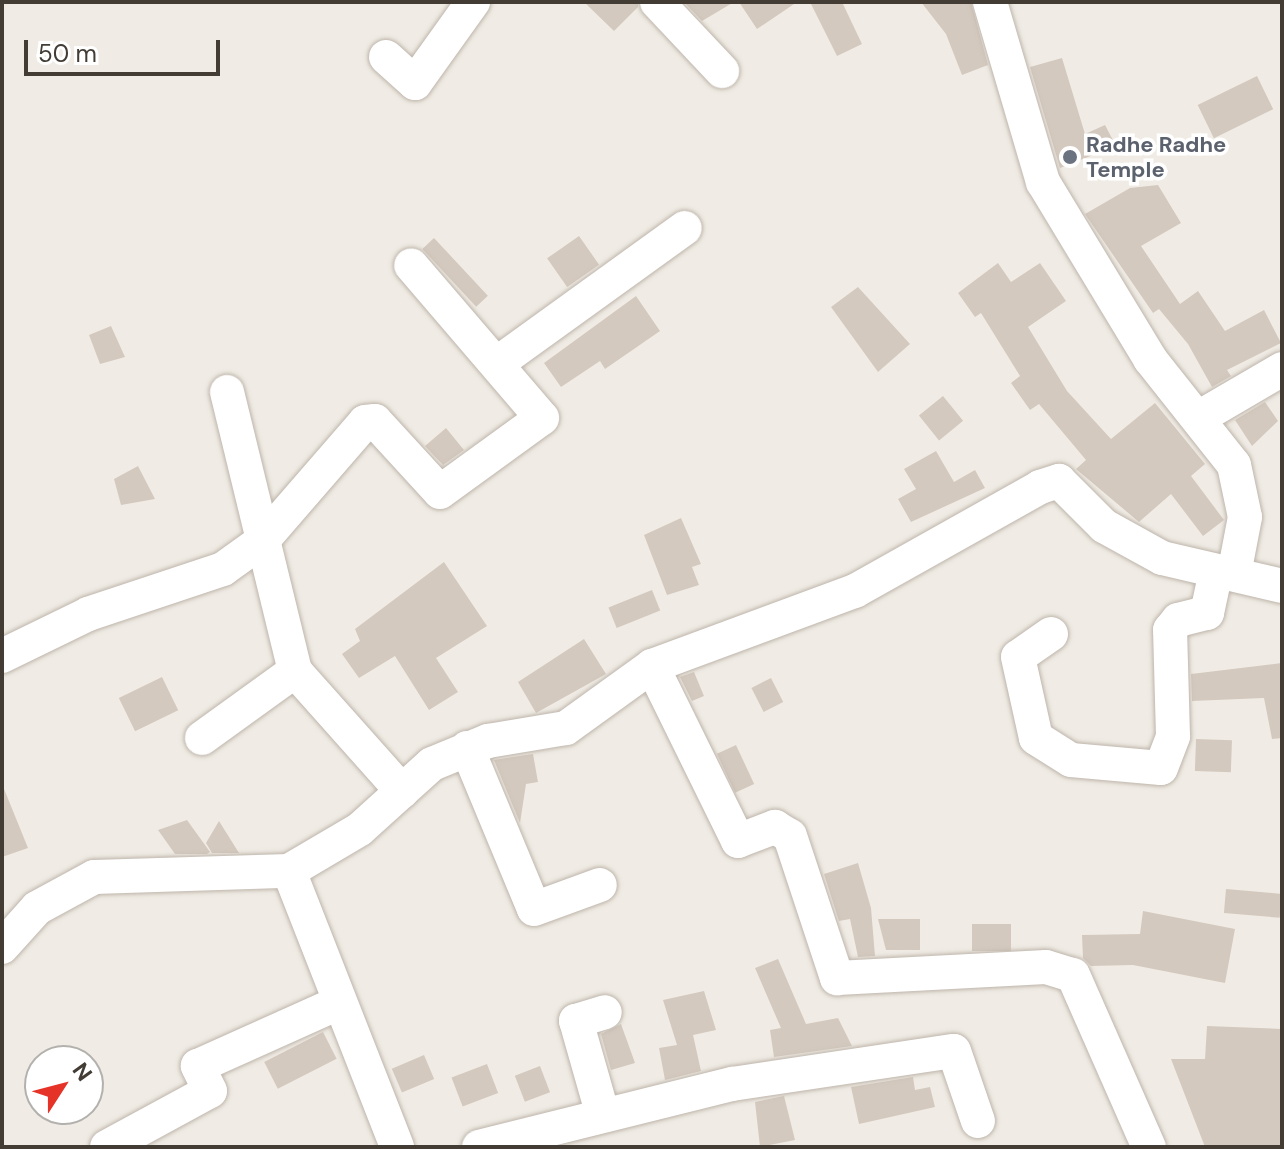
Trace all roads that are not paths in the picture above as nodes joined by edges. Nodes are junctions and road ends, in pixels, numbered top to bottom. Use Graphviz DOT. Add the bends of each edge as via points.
graph roads {
  1 [pos="473,2"];
  2 [pos="657,2"];
  3 [pos="990,2"];
  4 [pos="386,57"];
  5 [pos="722,71"];
  6 [pos="685,228"];
  7 [pos="411,265"];
  8 [pos="499,362"];
  9 [pos="1282,369"];
  10 [pos="227,392"];
  11 [pos="1200,417"];
  12 [pos="262,541"];
  13 [pos="1225,573"];
  14 [pos="1282,586"];
  15 [pos="1051,634"];
  16 [pos="2,656"];
  17 [pos="652,666"];
  18 [pos="295,671"];
  19 [pos="202,738"];
  20 [pos="467,748"];
  21 [pos="402,791"];
  22 [pos="289,871"];
  23 [pos="600,885"];
  24 [pos="2,947"];
  25 [pos="338,1003"];
  26 [pos="605,1012"];
  27 [pos="602,1112"];
  28 [pos="978,1121"];
  29 [pos="107,1147"];
  30 [pos="397,1147"];
  31 [pos="479,1147"];
  32 [pos="1149,1147"];
  1 -- 4 [label="street" via="415,83"];
  2 -- 5 [label="street"];
  3 -- 11 [label="street" via="1043,182 1150,359"];
  6 -- 8 [label="street"];
  7 -- 8 [label="street"];
  8 -- 12 [label="street" via="542,418 448,491 433,486 375,421 365,422"];
  9 -- 11 [label="street"];
  10 -- 12 [label="street"];
  11 -- 13 [label="street" via="1243,491"];
  12 -- 16 [label="street" via="223,569 88,614"];
  12 -- 18 [label="street"];
  13 -- 14 [label="street"];
  13 -- 15 [label="street" via="1207,613 1178,620 1170,630 1173,736 1161,768 1071,760 1042,745 1018,657"];
  13 -- 17 [label="street" via="1162,558 1104,526 1059,481 1019,494 855,591"];
  17 -- 20 [label="street" via="566,728"];
  17 -- 32 [label="street" via="738,841 775,827 790,836 837,978 1046,967 1073,975"];
  18 -- 19 [label="street"];
  18 -- 21 [label="street"];
  20 -- 21 [label="street" via="432,764"];
  20 -- 23 [label="street" via="534,909"];
  21 -- 22 [label="street" via="360,829"];
  22 -- 24 [label="street" via="94,877 37,908"];
  22 -- 25 [label="street"];
  25 -- 29 [label="street" via="198,1066 210,1091"];
  25 -- 30 [label="street"];
  26 -- 27 [label="street" via="576,1021"];
  27 -- 28 [label="street" via="853,1062 954,1051"];
  27 -- 31 [label="street"];
}
